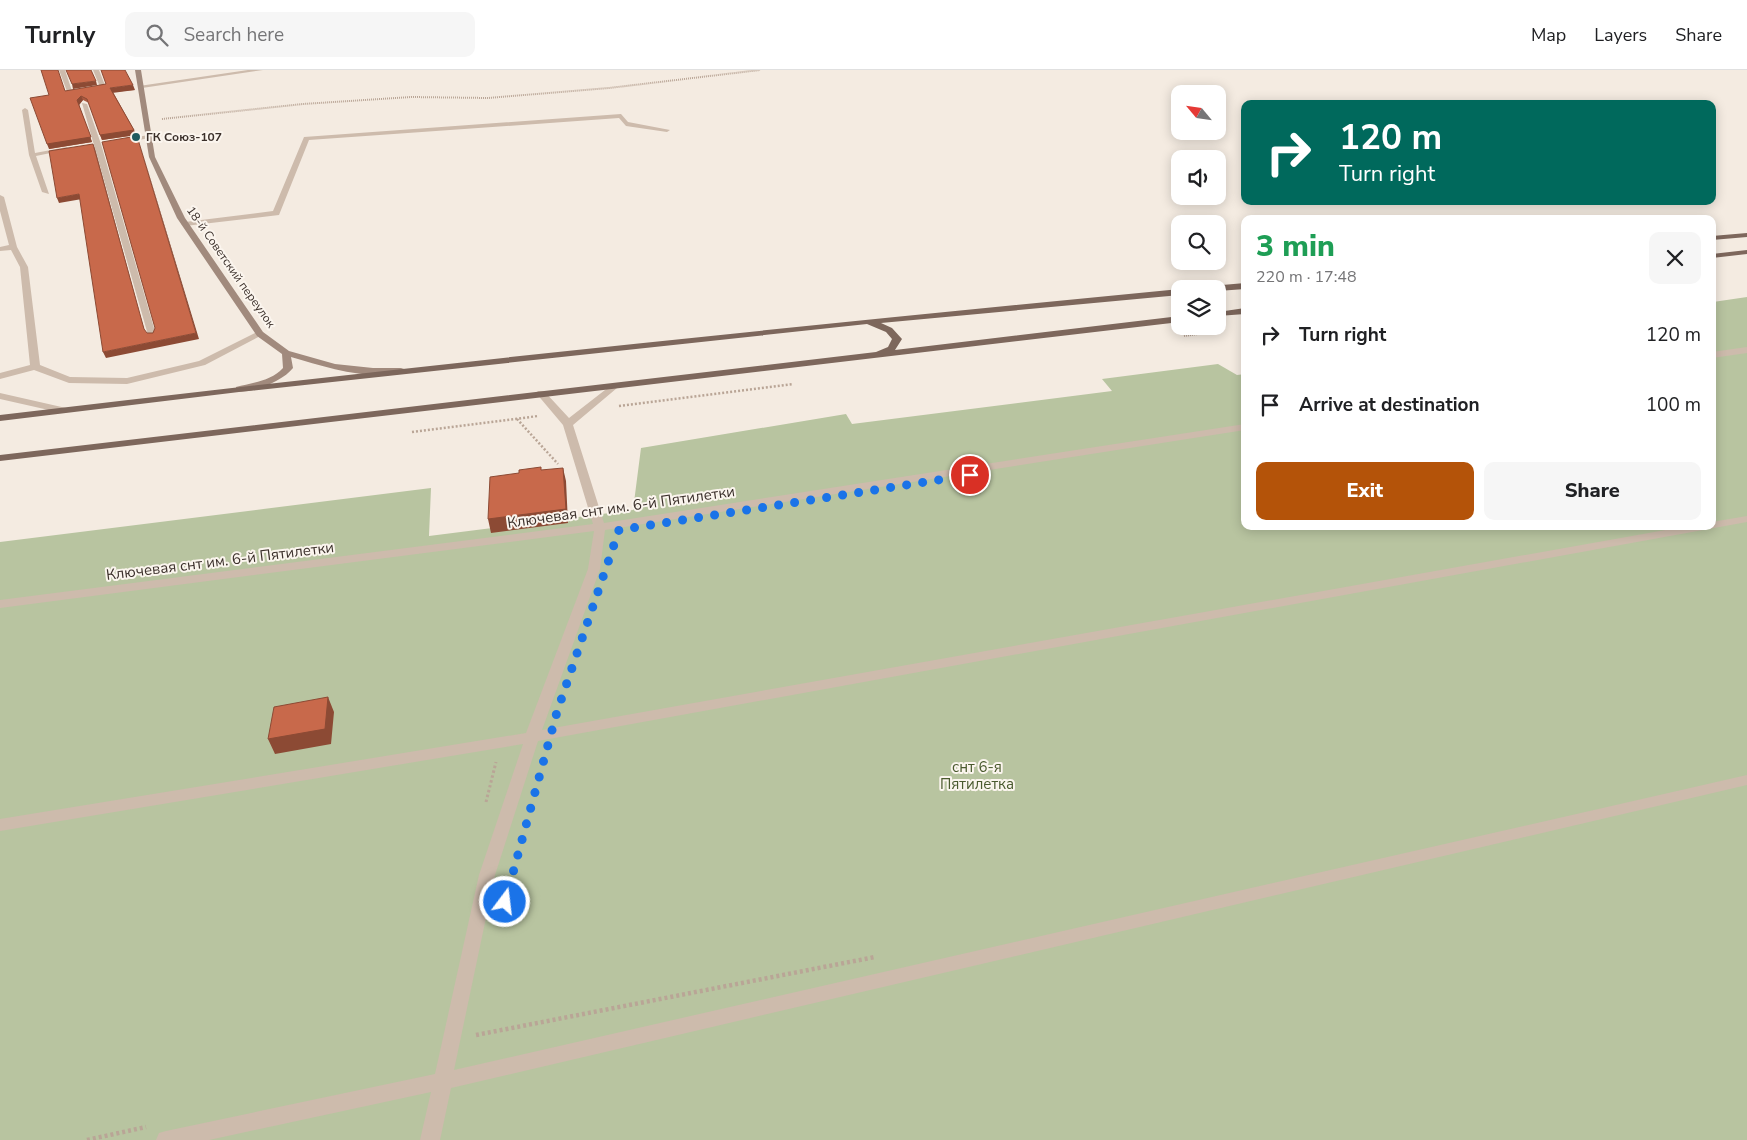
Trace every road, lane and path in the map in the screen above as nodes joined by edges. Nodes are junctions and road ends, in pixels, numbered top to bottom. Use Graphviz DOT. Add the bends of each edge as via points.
graph roads {
  1 [pos="62,70"];
  2 [pos="96,70"];
  3 [pos="140,70"];
  4 [pos="260,70"];
  5 [pos="760,70"];
  6 [pos="142,86"];
  7 [pos="84,104"];
  8 [pos="25,110"];
  9 [pos="146,121"];
  10 [pos="667,130"];
  11 [pos="148,137"];
  12 [pos="115,142"];
  13 [pos="102,144"];
  14 [pos="89,146"];
  15 [pos="79,147"];
  16 [pos="32,155"];
  17 [pos="46,192"];
  18 [pos="0,197"];
  19 [pos="185,224"];
  20 [pos="1747,235"];
  21 [pos="1716,238"];
  22 [pos="13,247"];
  23 [pos="0,249"];
  24 [pos="1747,252"];
  25 [pos="1716,256"];
  26 [pos="1241,286"];
  27 [pos="1226,288"];
  28 [pos="1171,293"];
  29 [pos="1241,311"];
  30 [pos="1226,313"];
  31 [pos="1171,320"];
  32 [pos="865,322"];
  33 [pos="260,334"];
  34 [pos="152,335"];
  35 [pos="1747,350"];
  36 [pos="286,353"];
  37 [pos="1716,354"];
  38 [pos="869,356"];
  39 [pos="35,367"];
  40 [pos="416,371"];
  41 [pos="0,376"];
  42 [pos="614,386"];
  43 [pos="239,389"];
  44 [pos="541,393"];
  45 [pos="0,396"];
  46 [pos="62,410"];
  47 [pos="0,418"];
  48 [pos="516,419"];
  49 [pos="568,424"];
  50 [pos="1241,428"];
  51 [pos="0,458"];
  52 [pos="560,466"];
  53 [pos="1747,520"];
  54 [pos="1716,525"];
  55 [pos="600,527"];
  56 [pos="1689,530"];
  57 [pos="0,604"];
  58 [pos="532,737"];
  59 [pos="513,740"];
  60 [pos="1747,780"];
  61 [pos="484,810"];
  62 [pos="0,825"];
  63 [pos="442,1081"];
  64 [pos="154,1125"];
  65 [pos="87,1140"];
  66 [pos="166,1140"];
  67 [pos="430,1140"];
  1 -- 2 [label="street" via="70,93 103,88"];
  3 -- 6 [label="street, 18-й Советский переулок"];
  4 -- 6 [label="street"];
  5 -- 9 [label="path" via="609,88 488,98 411,97 303,104"];
  6 -- 9 [label="street, 18-й Советский переулок"];
  7 -- 13 [label="street"];
  8 -- 16 [label="street"];
  9 -- 11 [label="street, 18-й Советский переулок"];
  10 -- 19 [label="street" via="626,124 621,116 306,138 276,213"];
  11 -- 12 [label="street"];
  11 -- 19 [label="street, 18-й Советский переулок" via="152,157"];
  13 -- 14 [label="street"];
  13 -- 34 [label="street"];
  15 -- 16 [label="street"];
  16 -- 17 [label="street"];
  18 -- 22 [label="street"];
  19 -- 33 [label="street, 18-й Советский переулок"];
  20 -- 21 [label="main road"];
  22 -- 23 [label="street"];
  22 -- 39 [label="street" via="24,267"];
  24 -- 25 [label="main road"];
  26 -- 27 [label="main road"];
  28 -- 32 [label="main road"];
  29 -- 30 [label="main road"];
  31 -- 38 [label="main road"];
  32 -- 38 [label="main road" via="884,327 897,339 891,349"];
  32 -- 40 [label="main road"];
  33 -- 36 [label="street, 18-й Советский переулок"];
  33 -- 39 [label="street" via="202,363 127,381 69,380"];
  35 -- 37 [label="street"];
  36 -- 40 [label="street, 18-й Советский переулок" via="334,367"];
  36 -- 43 [label="street" via="288,368 284,374 274,380"];
  38 -- 42 [label="main road"];
  39 -- 41 [label="street"];
  40 -- 43 [label="main road"];
  42 -- 44 [label="main road"];
  42 -- 49 [label="street"];
  43 -- 46 [label="main road"];
  44 -- 49 [label="street"];
  44 -- 51 [label="main road"];
  45 -- 46 [label="street"];
  46 -- 47 [label="main road"];
  48 -- 52 [label="path"];
  49 -- 55 [label="street"];
  50 -- 55 [label="street, Ключевая снт им. 6-й Пятилетки"];
  53 -- 54 [label="street"];
  55 -- 57 [label="street, Ключевая снт им. 6-й Пятилетки"];
  55 -- 58 [label="street" via="594,569"];
  56 -- 58 [label="street"];
  58 -- 59 [label="street"];
  58 -- 63 [label="street" via="487,875"];
  59 -- 61 [label="path" via="508,752 498,754"];
  59 -- 62 [label="street"];
  60 -- 63 [label="street"];
  63 -- 66 [label="street"];
  63 -- 67 [label="street"];
  64 -- 65 [label="path"];
}
